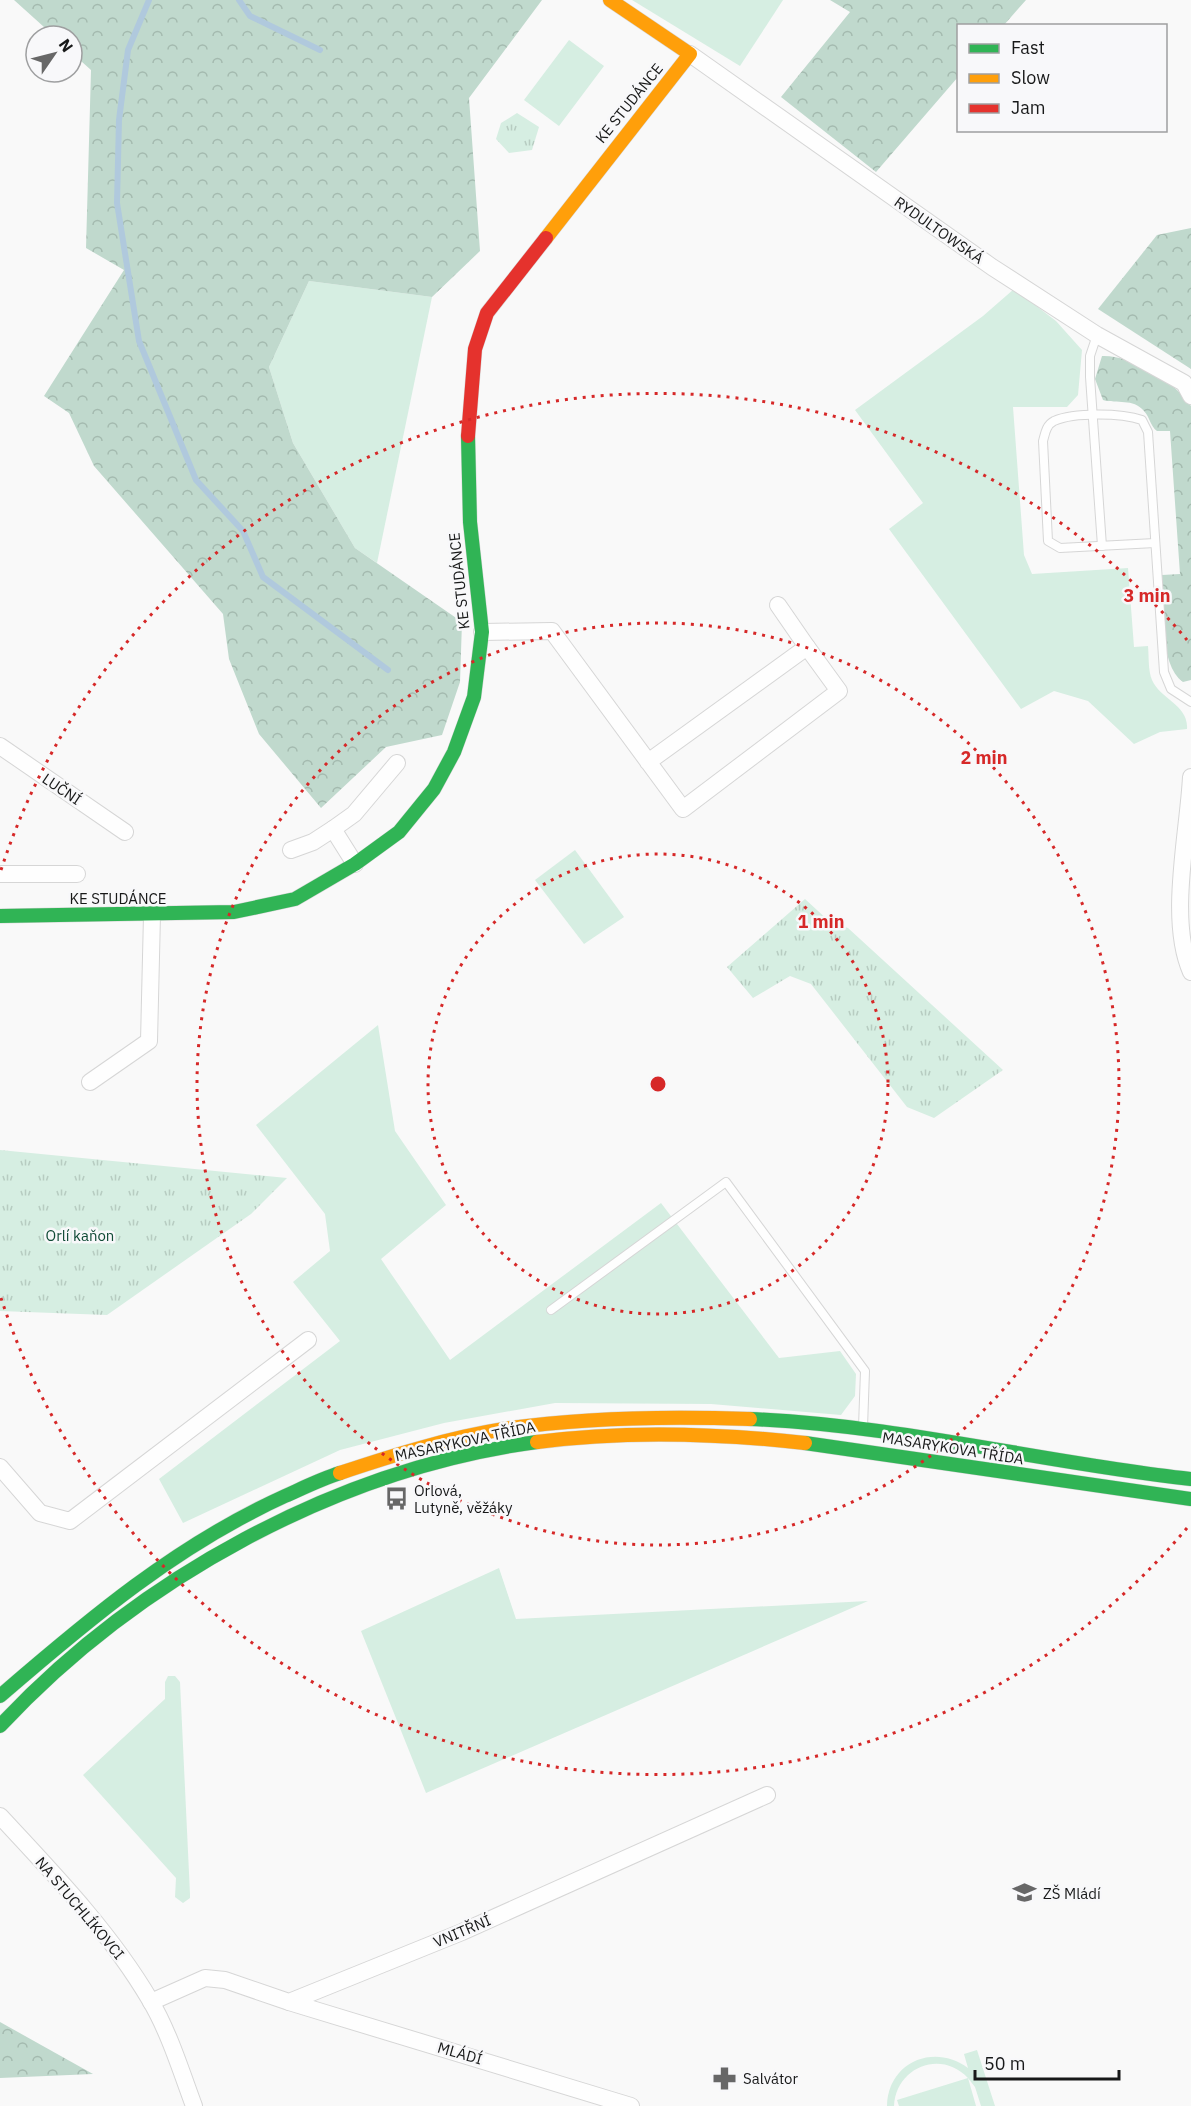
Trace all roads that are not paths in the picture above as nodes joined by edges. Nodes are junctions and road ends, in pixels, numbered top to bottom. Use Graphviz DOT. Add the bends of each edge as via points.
graph roads {
  1 [pos="610,0"];
  2 [pos="690,54"];
  3 [pos="1097,335"];
  4 [pos="1191,396"];
  5 [pos="1093,413"];
  6 [pos="1155,543"];
  7 [pos="1102,546"];
  8 [pos="778,605"];
  9 [pos="482,633"];
  10 [pos="807,647"];
  11 [pos="1191,702"];
  12 [pos="0,746"];
  13 [pos="648,762"];
  14 [pos="397,763"];
  15 [pos="1191,777"];
  16 [pos="333,829"];
  17 [pos="125,832"];
  18 [pos="291,850"];
  19 [pos="355,864"];
  20 [pos="0,874"];
  21 [pos="77,874"];
  22 [pos="152,915"];
  23 [pos="0,916"];
  24 [pos="1191,972"];
  25 [pos="90,1082"];
  26 [pos="551,1310"];
  27 [pos="308,1340"];
  28 [pos="863,1429"];
  29 [pos="861,1451"];
  30 [pos="0,1467"];
  31 [pos="1191,1479"];
  32 [pos="1191,1499"];
  33 [pos="0,1696"];
  34 [pos="0,1726"];
  35 [pos="766,1795"];
  36 [pos="0,1816"];
  37 [pos="151,2002"];
  38 [pos="289,2002"];
  39 [pos="194,2106"];
  40 [pos="631,2106"];
  1 -- 2 [label="street"];
  2 -- 3 [label="street, RYDULTOWSKÁ" via="992,267"];
  2 -- 9 [label="street, KE STUDÁNCE" via="487,313 475,349 468,418 470,522"];
  3 -- 4 [label="street, RYDULTOWSKÁ" via="1184,383"];
  3 -- 5 [label="lane" via="1090,356"];
  5 -- 6 [label="lane" via="1142,420 1148,432"];
  5 -- 7 [label="lane"];
  5 -- 7 [label="lane" via="1054,421 1047,427 1043,441 1048,541 1060,548"];
  6 -- 7 [label="lane"];
  6 -- 11 [label="lane" via="1164,672 1170,689"];
  8 -- 10 [label="street"];
  9 -- 13 [label="street" via="552,632"];
  9 -- 19 [label="street, KE STUDÁNCE" via="474,697 439,780 399,832"];
  10 -- 13 [label="street"];
  10 -- 13 [label="street" via="839,691 682,809"];
  12 -- 17 [label="street, LUČNÍ"];
  14 -- 16 [label="street" via="354,814"];
  15 -- 24 [label="street" via="1180,917 1183,953"];
  16 -- 18 [label="street"];
  16 -- 19 [label="street"];
  19 -- 22 [label="street, KE STUDÁNCE" via="295,899 234,912"];
  20 -- 21 [label="street"];
  22 -- 23 [label="street, KE STUDÁNCE"];
  22 -- 25 [label="street" via="149,1041"];
  26 -- 28 [label="lane" via="726,1182 865,1371"];
  27 -- 30 [label="street" via="70,1521 40,1513"];
  28 -- 29 [label="lane"];
  28 -- 31 [label="street, MASARYKOVA TŘÍDA"];
  28 -- 33 [label="street, MASARYKOVA TŘÍDA" via="736,1416 594,1417 504,1427 375,1458 286,1495 193,1544 112,1600"];
  29 -- 32 [label="street, MASARYKOVA TŘÍDA"];
  29 -- 34 [label="street, MASARYKOVA TŘÍDA" via="728,1436 621,1434 508,1446 397,1472 278,1520 172,1580 106,1630"];
  35 -- 38 [label="street, VNITŘNÍ" via="462,1932"];
  36 -- 37 [label="street, NA STUCHLÍKOVCI" via="106,1936"];
  37 -- 38 [label="street" via="205,1978 225,1980"];
  37 -- 39 [label="street, NA STUCHLÍKOVCI"];
  38 -- 40 [label="street, MLÁDÍ"];
}
